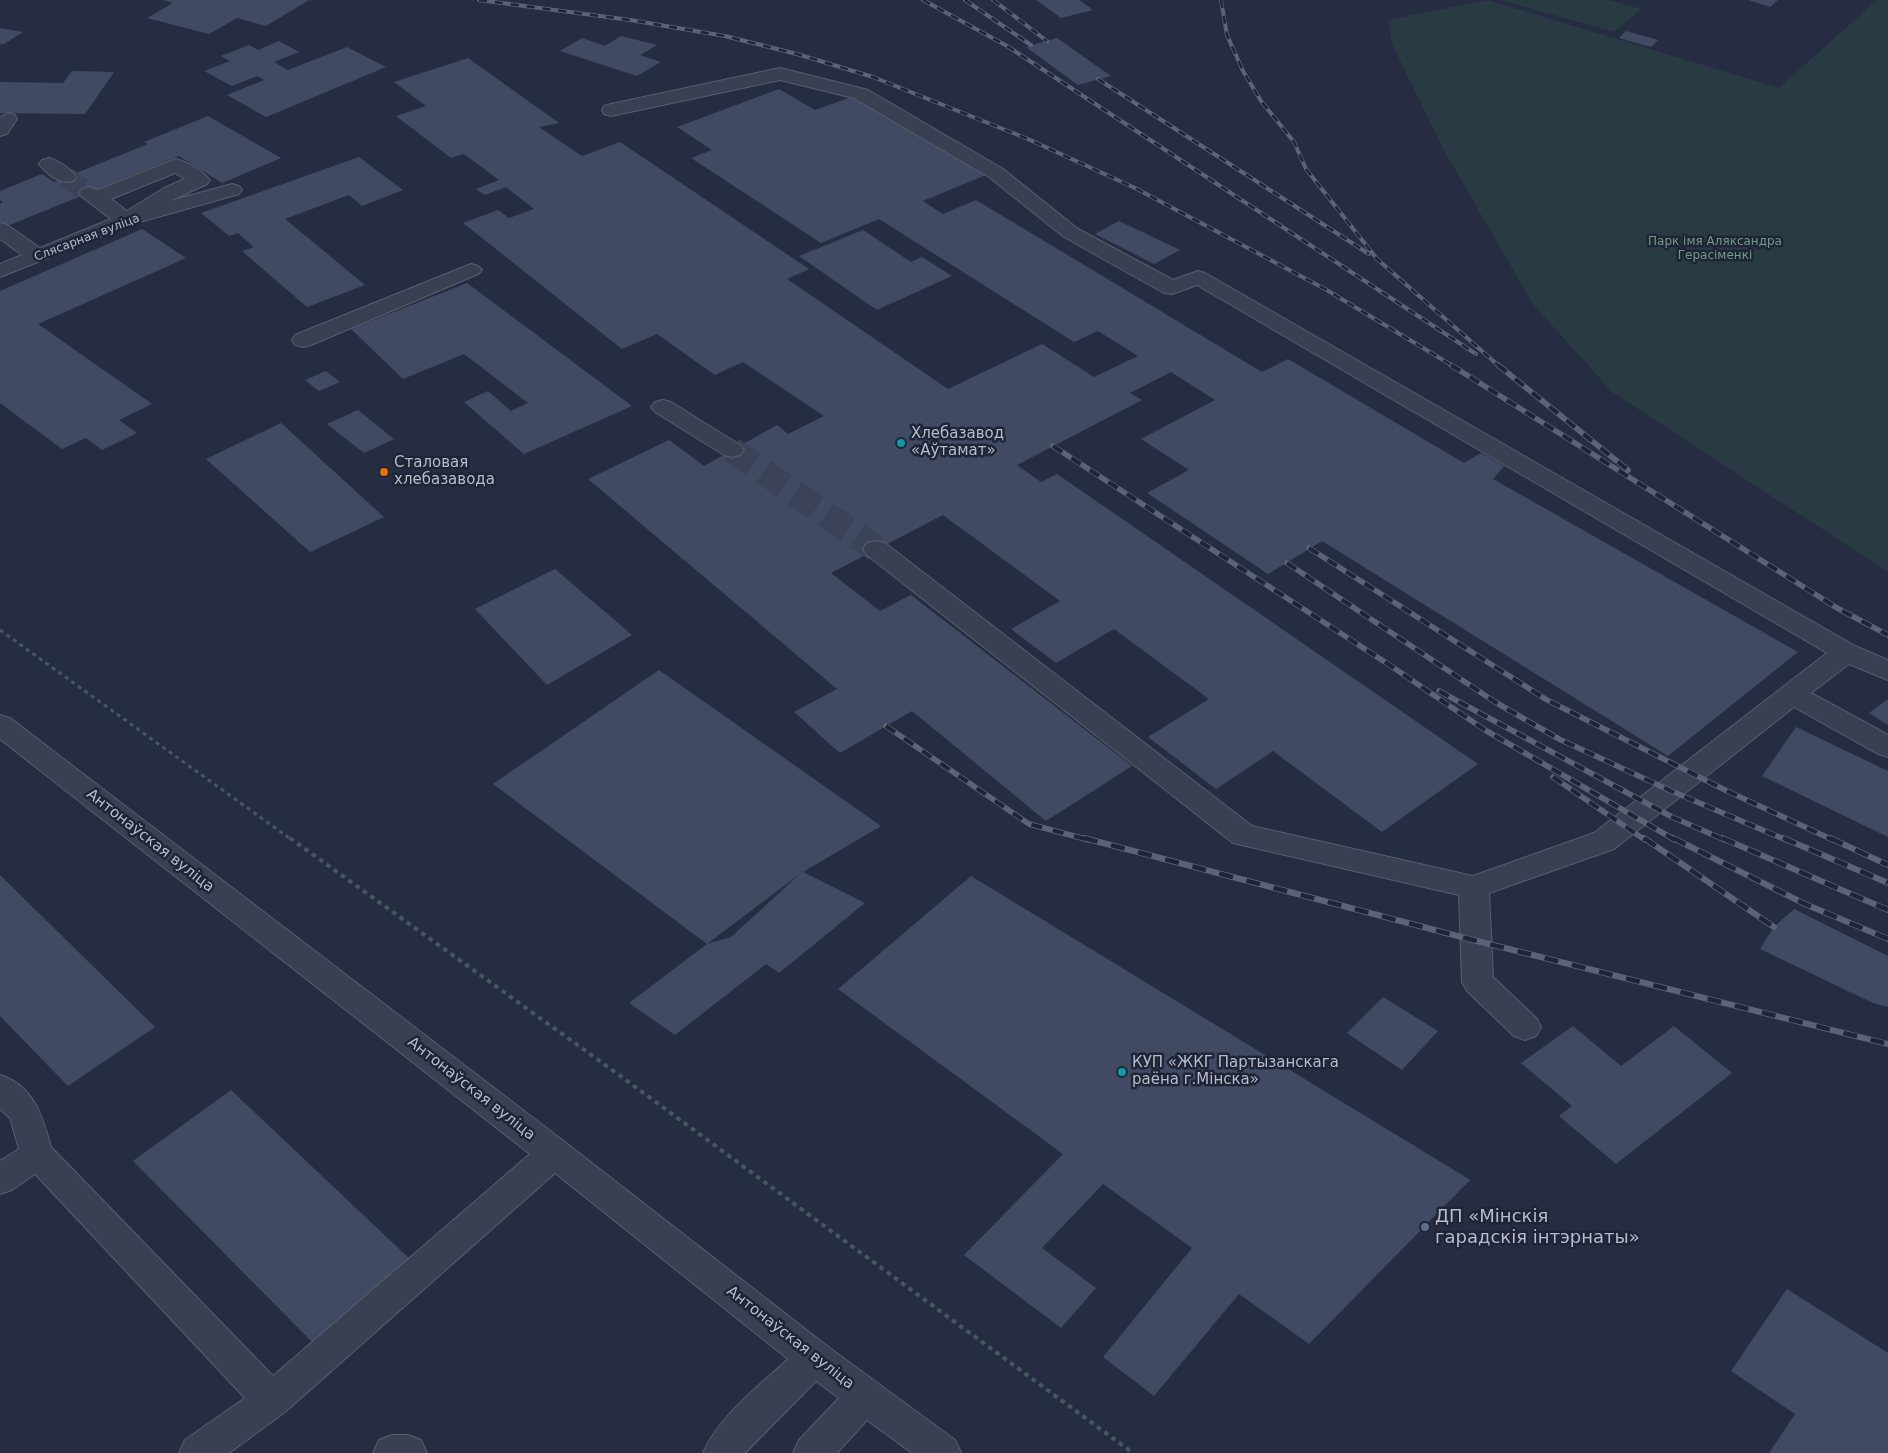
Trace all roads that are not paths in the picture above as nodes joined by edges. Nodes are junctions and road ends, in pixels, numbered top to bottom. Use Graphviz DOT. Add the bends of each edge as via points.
graph roads {
  1 [pos="611,110"];
  2 [pos="49,164"];
  3 [pos="66,177"];
  4 [pos="232,190"];
  5 [pos="126,220"];
  6 [pos="0,229"];
  7 [pos="38,256"];
  8 [pos="471,270"];
  9 [pos="0,271"];
  10 [pos="303,340"];
  11 [pos="663,407"];
  12 [pos="732,450"];
  13 [pos="876,550"];
  14 [pos="1846,652"];
  15 [pos="1888,671"];
  16 [pos="1792,694"];
  17 [pos="0,725"];
  18 [pos="1888,747"];
  19 [pos="1474,887"];
  20 [pos="1525,1027"];
  21 [pos="0,1088"];
  22 [pos="554,1153"];
  23 [pos="37,1154"];
  24 [pos="0,1180"];
  25 [pos="814,1358"];
  26 [pos="865,1396"];
  27 [pos="272,1400"];
  28 [pos="198,1453"];
  29 [pos="392,1453"];
  30 [pos="408,1453"];
  31 [pos="722,1453"];
  32 [pos="812,1453"];
  33 [pos="942,1453"];
  1 -- 14 [label="street" via="780,74 861,94 996,173 1071,233 1172,288 1198,277"];
  2 -- 3 [label="street"];
  4 -- 5 [label="street, Слясарная вуліца"];
  5 -- 5 [label="street" via="93,195 176,165 200,180 171,192"];
  5 -- 7 [label="street, Слясарная вуліца"];
  6 -- 7 [label="street"];
  7 -- 9 [label="street, Слясарная вуліца"];
  8 -- 10 [label="street"];
  11 -- 12 [label="street"];
  13 -- 19 [label="street" via="1243,835"];
  14 -- 15 [label="street"];
  14 -- 16 [label="street"];
  16 -- 18 [label="street"];
  16 -- 19 [label="street" via="1604,841"];
  17 -- 22 [label="street, Антонаўская вуліца"];
  19 -- 20 [label="street" via="1478,982"];
  21 -- 23 [label="street" via="24,1111"];
  22 -- 25 [label="street, Антонаўская вуліца"];
  22 -- 27 [label="street"];
  23 -- 24 [label="street"];
  23 -- 27 [label="street"];
  25 -- 26 [label="street, Антонаўская вуліца"];
  25 -- 31 [label="street" via="739,1431"];
  26 -- 32 [label="street"];
  26 -- 33 [label="street, Антонаўская вуліца"];
  27 -- 28 [label="street"];
  29 -- 30 [label="street"];
}
